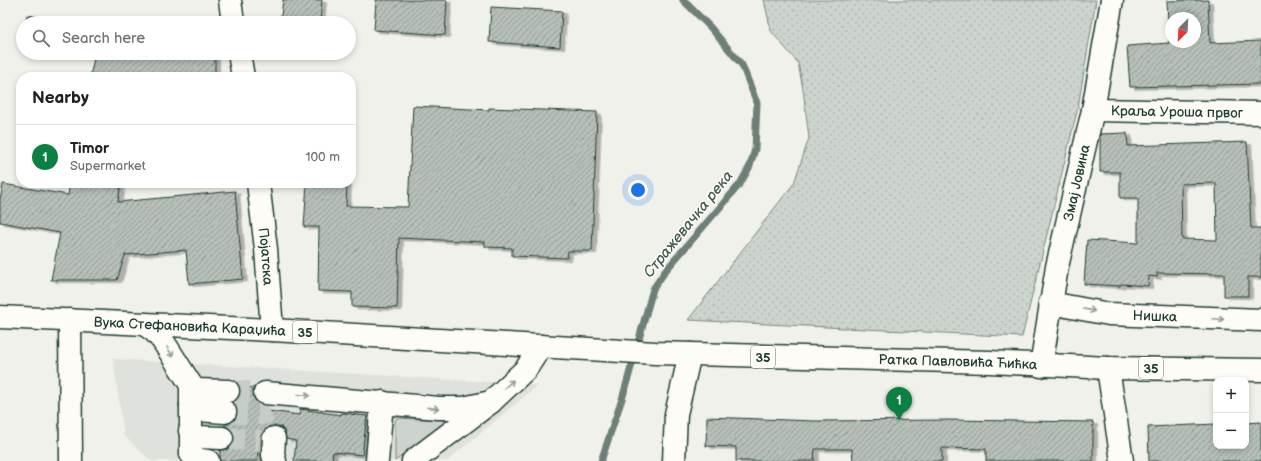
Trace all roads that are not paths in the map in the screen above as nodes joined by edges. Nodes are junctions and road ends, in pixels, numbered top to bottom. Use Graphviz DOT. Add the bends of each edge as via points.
graph roads {
  1 [pos="230,0"];
  2 [pos="1112,0"];
  3 [pos="232,16"];
  4 [pos="240,60"];
  5 [pos="242,72"];
  6 [pos="1093,110"];
  7 [pos="1261,113"];
  8 [pos="259,188"];
  9 [pos="1050,303"];
  10 [pos="0,317"];
  11 [pos="70,320"];
  12 [pos="1261,320"];
  13 [pos="144,324"];
  14 [pos="272,330"];
  15 [pos="541,346"];
  16 [pos="655,353"];
  17 [pos="690,354"];
  18 [pos="1041,366"];
  19 [pos="1108,368"];
  20 [pos="1261,370"];
  21 [pos="228,391"];
  22 [pos="191,395"];
  23 [pos="273,401"];
  24 [pos="382,402"];
  25 [pos="491,402"];
  26 [pos="225,412"];
  27 [pos="190,431"];
  28 [pos="222,438"];
  29 [pos="71,461"];
  30 [pos="208,461"];
  31 [pos="377,461"];
  32 [pos="413,461"];
  33 [pos="674,461"];
  34 [pos="1122,461"];
  1 -- 3 [label="street"];
  2 -- 6 [label="street, Змај Јовина"];
  4 -- 5 [label="street"];
  6 -- 7 [label="street, Краља Уроша првог"];
  6 -- 9 [label="street, Змај Јовина" via="1071,198"];
  8 -- 14 [label="street, Појатска"];
  9 -- 12 [label="street, Нишка, one-way" via="1110,314"];
  9 -- 18 [label="street, Змај Јовина"];
  10 -- 11 [label="street, Вука Стефановића Караџића / 35"];
  11 -- 13 [label="street, Вука Стефановића Караџића / 35"];
  11 -- 29 [label="street"];
  13 -- 14 [label="street, Вука Стефановића Караџића / 35"];
  13 -- 22 [label="street, one-way" via="163,341"];
  14 -- 15 [label="street, Вука Стефановића Караџића / 35"];
  15 -- 16 [label="street, Вука Стефановића Караџића / 35"];
  25 -- 15 [label="street, one-way" via="526,369"];
  16 -- 17 [label="street, Ратка Павловића Ћићка / 35"];
  17 -- 18 [label="street, Ратка Павловића Ћићка / 35" via="990,362"];
  17 -- 33 [label="street" via="676,414"];
  18 -- 19 [label="street, Ратка Павловића Ћићка / 35"];
  19 -- 20 [label="street, Ратка Павловића Ћићка / 35"];
  19 -- 34 [label="street"];
  21 -- 22 [label="street" via="196,390"];
  22 -- 26 [label="street" via="193,409"];
  22 -- 27 [label="street"];
  23 -- 24 [label="street, one-way"];
  24 -- 25 [label="street, one-way" via="439,408 464,408"];
  24 -- 31 [label="street"];
  25 -- 32 [label="street"];
  27 -- 28 [label="street" via="197,437"];
  27 -- 30 [label="street" via="190,454 196,460"];
}
